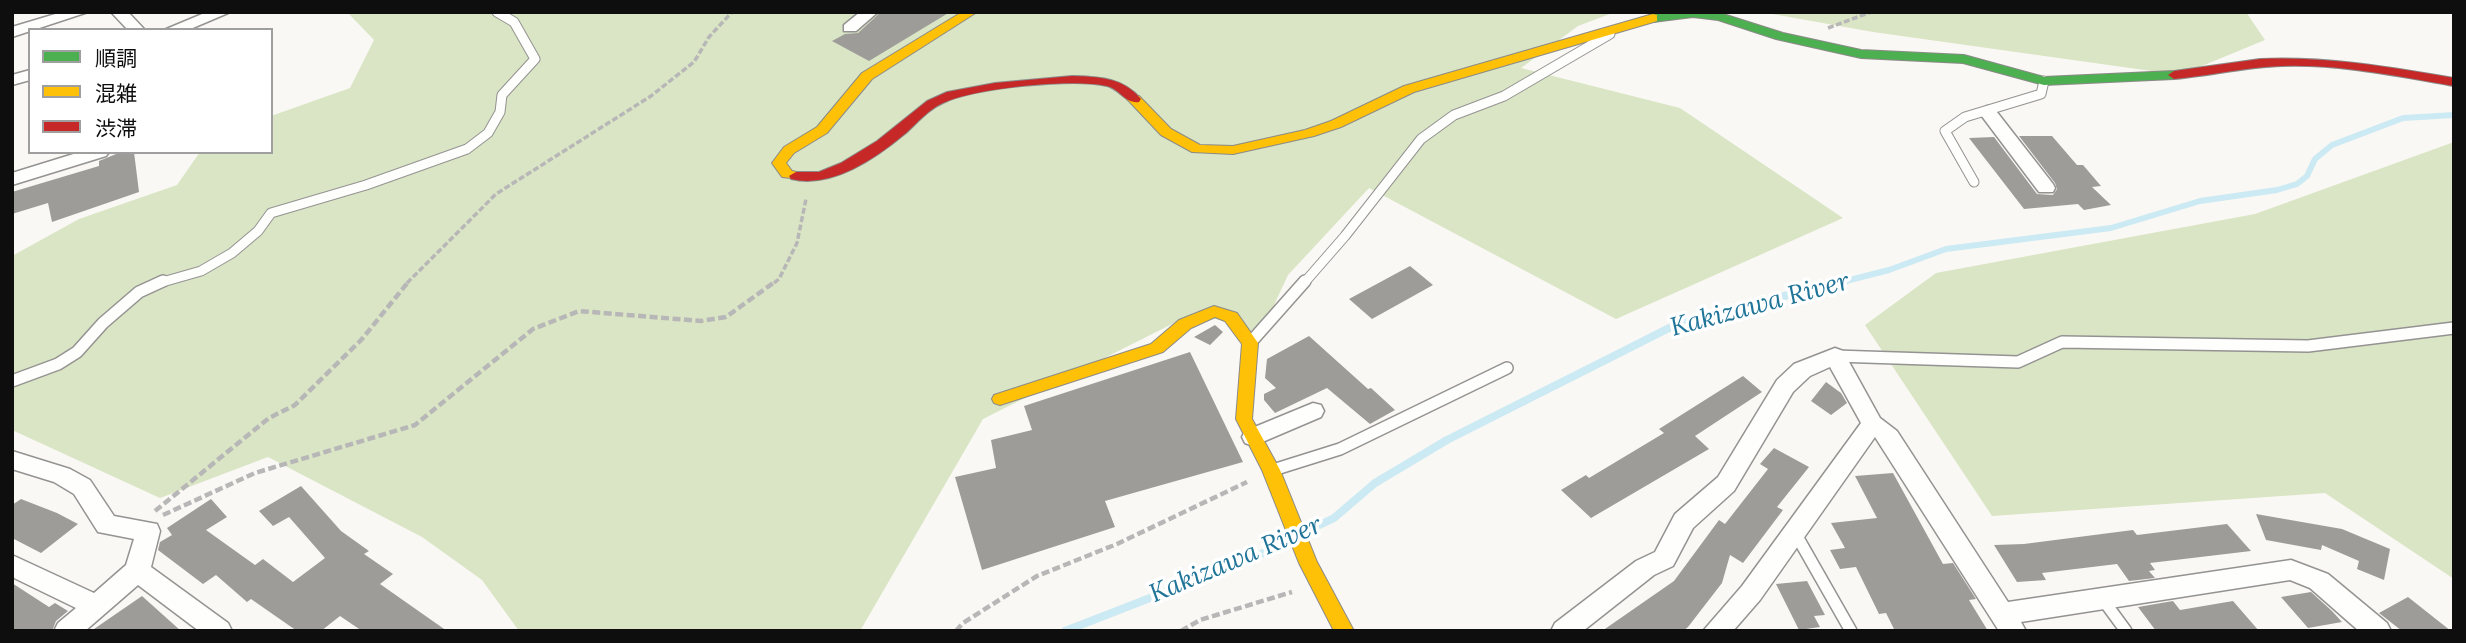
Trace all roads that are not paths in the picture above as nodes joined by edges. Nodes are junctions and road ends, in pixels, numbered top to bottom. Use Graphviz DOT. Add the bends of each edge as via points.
graph roads {
  1 [pos="80,12"];
  2 [pos="497,12"];
  3 [pos="870,12"];
  4 [pos="971,12"];
  5 [pos="122,13"];
  6 [pos="222,13"];
  7 [pos="1622,27"];
  8 [pos="134,28"];
  9 [pos="178,28"];
  10 [pos="850,28"];
  11 [pos="12,32"];
  12 [pos="2044,81"];
  13 [pos="2454,82"];
  14 [pos="1987,111"];
  15 [pos="93,154"];
  16 [pos="12,179"];
  17 [pos="1974,183"];
  18 [pos="2046,188"];
  19 [pos="2454,328"];
  20 [pos="1250,343"];
  21 [pos="1835,356"];
  22 [pos="1507,368"];
  23 [pos="12,381"];
  24 [pos="1000,399"];
  25 [pos="1313,411"];
  26 [pos="1873,425"];
  27 [pos="1253,437"];
  28 [pos="12,460"];
  29 [pos="1273,475"];
  30 [pos="1794,531"];
  31 [pos="12,565"];
  32 [pos="137,571"];
  33 [pos="2105,601"];
  34 [pos="96,606"];
  35 [pos="2008,622"];
  36 [pos="67,631"];
  37 [pos="219,631"];
  38 [pos="1344,631"];
  39 [pos="1564,631"];
  40 [pos="1716,631"];
  41 [pos="1851,631"];
  42 [pos="2126,631"];
  43 [pos="2378,631"];
  1 -- 11 [label="street"];
  2 -- 23 [label="lane" via="514,22 535,59 502,95 500,112 488,133 467,149 271,213 232,253 201,271 139,292 77,352"];
  3 -- 10 [label="street"];
  4 -- 7 [label="street" via="867,76 822,130 789,150 779,163 787,174 810,180 843,167 891,138 936,101 958,92 1082,80 1125,88 1166,132 1197,149 1233,150 1309,133 1409,89"];
  5 -- 8 [label="street"];
  6 -- 9 [label="street"];
  7 -- 12 [label="street" via="1666,14 1693,13 1861,54 1964,59"];
  7 -- 20 [label="lane" via="1504,96 1454,115 1421,139 1345,236"];
  12 -- 13 [label="street" via="2180,75 2260,63 2310,62"];
  12 -- 14 [label="lane" via="2041,94"];
  14 -- 17 [label="lane" via="1965,117 1945,131"];
  14 -- 18 [label="street"];
  15 -- 16 [label="street"];
  19 -- 21 [label="lane" via="2308,346 2062,342 2018,362"];
  20 -- 24 [label="street" via="1231,317 1214,311 1185,324 1157,348"];
  20 -- 27 [label="street" via="1244,419"];
  21 -- 26 [label="street"];
  21 -- 39 [label="street" via="1802,370 1785,386 1726,484 1685,521 1664,559 1645,568"];
  22 -- 29 [label="lane" via="1340,449"];
  25 -- 27 [label="street"];
  26 -- 30 [label="street"];
  26 -- 35 [label="street" via="1889,437"];
  27 -- 29 [label="street"];
  28 -- 32 [label="street" via="31,463 82,487 107,525 149,531"];
  29 -- 38 [label="street" via="1308,563"];
  30 -- 40 [label="street" via="1751,593"];
  30 -- 41 [label="lane"];
  31 -- 34 [label="street"];
  32 -- 34 [label="street"];
  32 -- 37 [label="street"];
  33 -- 35 [label="street"];
  33 -- 42 [label="lane"];
  33 -- 43 [label="street" via="2291,570 2319,580"];
  34 -- 36 [label="street"];
}
